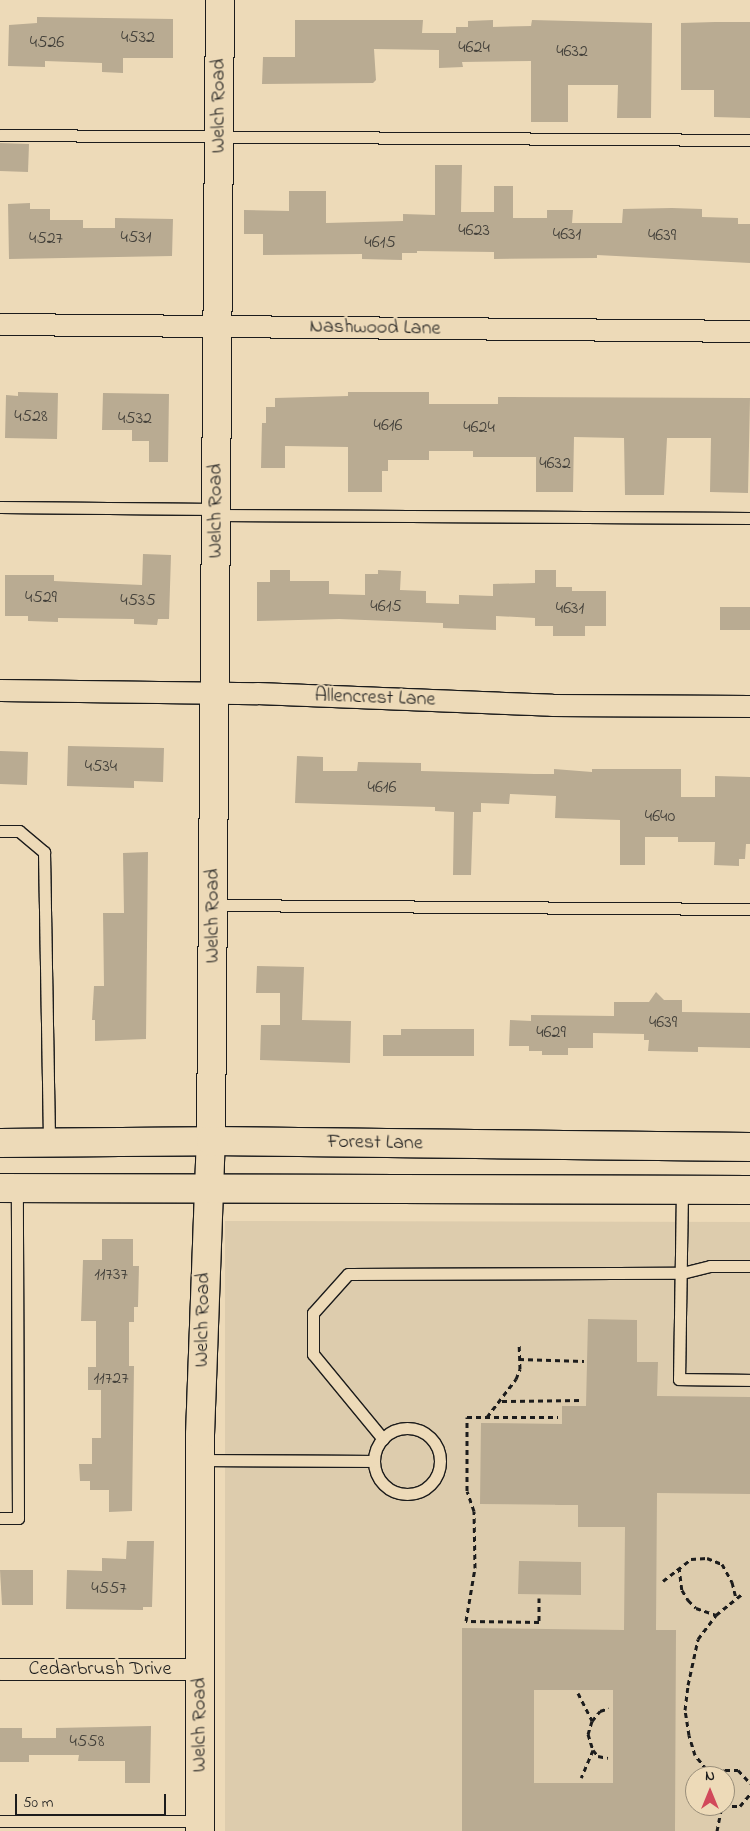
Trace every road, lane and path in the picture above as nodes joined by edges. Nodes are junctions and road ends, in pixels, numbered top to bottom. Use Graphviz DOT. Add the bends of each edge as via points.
graph roads {
  1 [pos="220,0"];
  2 [pos="0,135"];
  3 [pos="219,137"];
  4 [pos="750,140"];
  5 [pos="0,324"];
  6 [pos="218,326"];
  7 [pos="750,331"];
  8 [pos="0,508"];
  9 [pos="216,512"];
  10 [pos="750,518"];
  11 [pos="0,690"];
  12 [pos="215,692"];
  13 [pos="750,706"];
  14 [pos="0,831"];
  15 [pos="213,905"];
  16 [pos="750,908"];
  17 [pos="211,1142"];
  18 [pos="0,1143"];
  19 [pos="49,1143"];
  20 [pos="682,1146"];
  21 [pos="750,1147"];
  22 [pos="8,1188"];
  23 [pos="208,1190"];
  24 [pos="682,1190"];
  25 [pos="750,1190"];
  26 [pos="750,1266"];
  27 [pos="682,1273"];
  28 [pos="519,1344"];
  29 [pos="519,1359"];
  30 [pos="584,1361"];
  31 [pos="750,1380"];
  32 [pos="582,1400"];
  33 [pos="501,1401"];
  34 [pos="487,1417"];
  35 [pos="558,1417"];
  36 [pos="383,1439"];
  37 [pos="200,1460"];
  38 [pos="374,1461"];
  39 [pos="0,1518"];
  40 [pos="679,1566"];
  41 [pos="663,1581"];
  42 [pos="743,1593"];
  43 [pos="539,1598"];
  44 [pos="736,1598"];
  45 [pos="716,1615"];
  46 [pos="0,1669"];
  47 [pos="200,1669"];
  48 [pos="578,1693"];
  49 [pos="609,1708"];
  50 [pos="592,1721"];
  51 [pos="593,1750"];
  52 [pos="608,1758"];
  53 [pos="703,1766"];
  54 [pos="735,1770"];
  55 [pos="581,1778"];
  56 [pos="750,1783"];
  57 [pos="750,1794"];
  58 [pos="735,1806"];
  59 [pos="720,1816"];
  60 [pos="0,1821"];
  61 [pos="200,1826"];
  62 [pos="717,1831"];
  1 -- 3 [label="street, Welch Road"];
  2 -- 3 [label="lane"];
  3 -- 4 [label="lane"];
  3 -- 6 [label="street, Welch Road"];
  5 -- 6 [label="street, Nashwood Lane"];
  6 -- 7 [label="street, Nashwood Lane"];
  6 -- 9 [label="street, Welch Road"];
  8 -- 9 [label="lane"];
  9 -- 10 [label="lane"];
  9 -- 12 [label="street, Welch Road"];
  11 -- 12 [label="street, Allencrest Lane"];
  12 -- 13 [label="street, Allencrest Lane" via="552,705"];
  12 -- 15 [label="street, Welch Road"];
  14 -- 19 [label="lane" via="19,831 44,852"];
  15 -- 16 [label="lane"];
  15 -- 17 [label="street, Welch Road"];
  17 -- 19 [label="street, Forest Lane"];
  17 -- 20 [label="street, Forest Lane"];
  17 -- 23 [label="street, Welch Road"];
  18 -- 19 [label="street, Forest Lane"];
  20 -- 21 [label="street, Forest Lane"];
  20 -- 24 [label="street"];
  22 -- 23 [label="street"];
  22 -- 39 [label="lane" via="18,1518"];
  23 -- 24 [label="street"];
  23 -- 37 [label="street, Welch Road"];
  24 -- 25 [label="street"];
  24 -- 27 [label="lane"];
  26 -- 27 [label="lane" via="710,1266"];
  27 -- 31 [label="lane" via="680,1379"];
  27 -- 36 [label="lane" via="348,1274 313,1313 313,1354"];
  28 -- 29 [label="path"];
  29 -- 30 [label="path"];
  29 -- 33 [label="path" via="516,1379"];
  32 -- 33 [label="path"];
  33 -- 34 [label="path"];
  34 -- 35 [label="path"];
  34 -- 43 [label="path" via="467,1417 467,1491 474,1512 474,1568 466,1621 539,1622"];
  36 -- 38 [label="lane"];
  36 -- 38 [label="lane" via="402,1429 423,1432 438,1448 440,1468 429,1487 409,1494 398,1493 384,1485"];
  37 -- 38 [label="lane"];
  37 -- 47 [label="street, Welch Road"];
  40 -- 41 [label="path"];
  40 -- 44 [label="path" via="691,1559 707,1558 722,1564"];
  40 -- 45 [label="path" via="682,1590 688,1600 696,1608"];
  42 -- 44 [label="path"];
  44 -- 45 [label="path"];
  45 -- 53 [label="path" via="698,1639 685,1710 694,1755"];
  46 -- 47 [label="street, Cedarbrush Drive"];
  47 -- 61 [label="street, Welch Road"];
  48 -- 50 [label="path"];
  49 -- 50 [label="path" via="600,1711"];
  50 -- 51 [label="path" via="588,1734"];
  51 -- 52 [label="path" via="598,1756"];
  51 -- 55 [label="path"];
  54 -- 56 [label="path"];
  57 -- 58 [label="path" via="740,1806"];
  59 -- 62 [label="path"];
  60 -- 61 [label="lane"];
}
